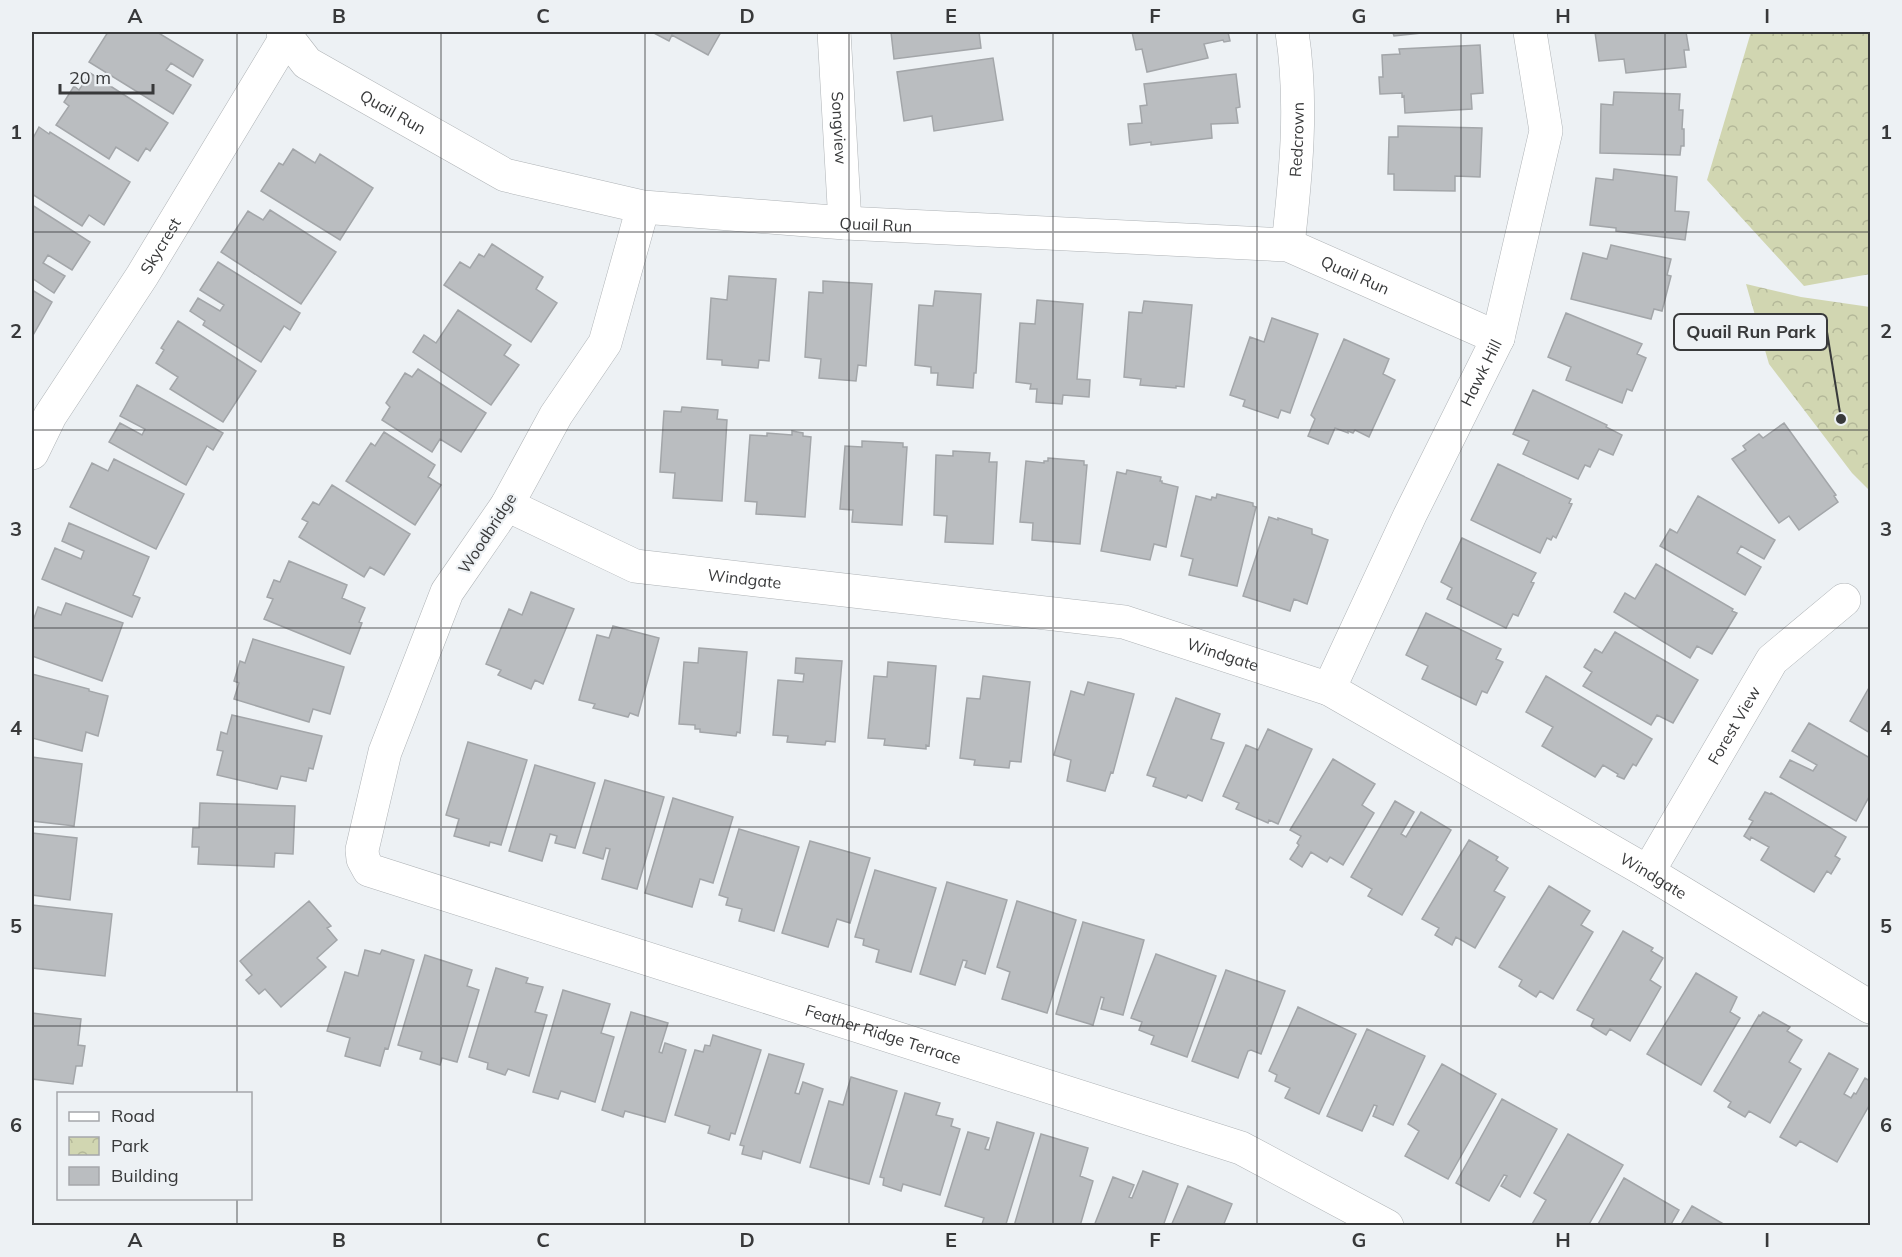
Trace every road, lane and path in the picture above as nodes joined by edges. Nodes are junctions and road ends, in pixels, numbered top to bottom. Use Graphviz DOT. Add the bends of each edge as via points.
graph roads {
  1 [pos="834,32"];
  2 [pos="1292,32"];
  3 [pos="1530,32"];
  4 [pos="285,34"];
  5 [pos="643,207"];
  6 [pos="845,223"];
  7 [pos="1288,245"];
  8 [pos="1498,338"];
  9 [pos="32,453"];
  10 [pos="507,505"];
  11 [pos="1844,600"];
  12 [pos="1329,689"];
  13 [pos="369,870"];
  14 [pos="1648,872"];
  15 [pos="1870,1007"];
  16 [pos="1386,1226"];
  1 -- 6 [label="street, Songview"];
  2 -- 7 [label="street, Redcrown" via="1298,114"];
  3 -- 8 [label="street, Hawk Hill" via="1546,131"];
  4 -- 5 [label="street, Quail Run" via="307,63 505,175"];
  4 -- 9 [label="street, Skycrest" via="142,276 50,416"];
  5 -- 6 [label="street, Quail Run"];
  5 -- 10 [label="street, Woodbridge" via="604,343 556,415"];
  6 -- 7 [label="street, Quail Run"];
  7 -- 8 [label="street, Quail Run"];
  8 -- 12 [label="street, Hawk Hill"];
  10 -- 12 [label="street, Windgate" via="635,566 1124,622"];
  10 -- 13 [label="street, Woodbridge" via="447,592 385,752 362,850"];
  11 -- 14 [label="street, Forest View" via="1772,660"];
  12 -- 14 [label="street, Windgate"];
  13 -- 16 [label="street, Feather Ridge Terrace" via="1241,1148"];
  14 -- 15 [label="street, Windgate"];
}
